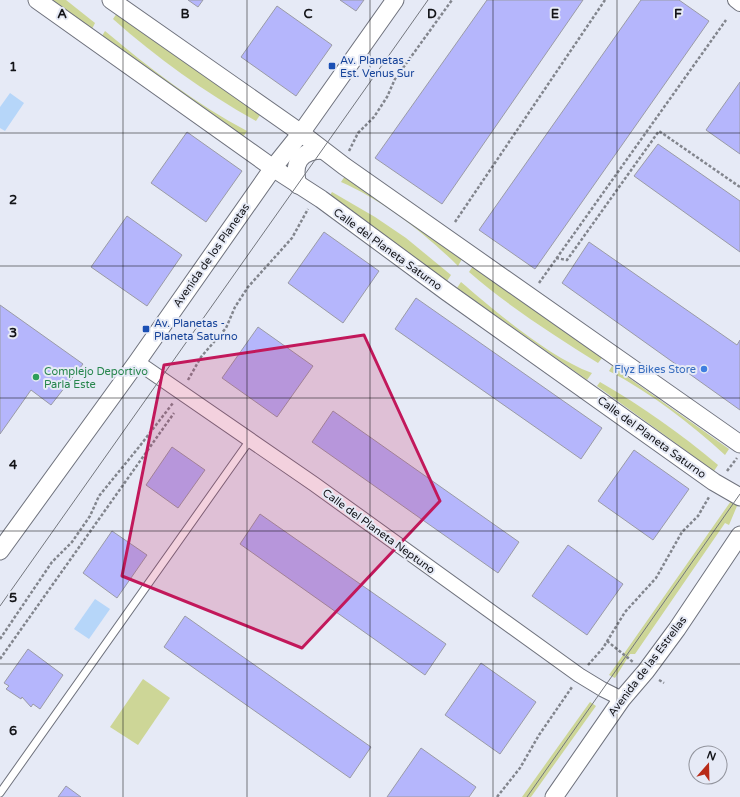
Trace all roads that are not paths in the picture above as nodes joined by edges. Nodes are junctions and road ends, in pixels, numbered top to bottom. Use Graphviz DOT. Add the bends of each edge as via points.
graph roads {
  1 [pos="36,0"];
  2 [pos="111,0"];
  3 [pos="396,0"];
  4 [pos="734,0"];
  5 [pos="740,4"];
  6 [pos="301,134"];
  7 [pos="322,150"];
  8 [pos="273,168"];
  9 [pos="298,185"];
  10 [pos="137,362"];
  11 [pos="250,440"];
  12 [pos="740,444"];
  13 [pos="740,497"];
  14 [pos="740,535"];
  15 [pos="0,551"];
  16 [pos="622,699"];
  17 [pos="0,793"];
  18 [pos="554,797"];
  1 -- 8 [label="street, Calle del Planeta Saturno"];
  2 -- 6 [label="street"];
  3 -- 6 [label="street, Avenida de los Planetas"];
  4 -- 5 [label="street"];
  6 -- 7 [label="street"];
  6 -- 8 [label="street, Avenida de los Planetas"];
  7 -- 9 [label="street" via="306,152 298,161"];
  7 -- 12 [label="street"];
  8 -- 9 [label="street, Calle del Planeta Saturno"];
  8 -- 10 [label="street, Avenida de los Planetas"];
  9 -- 13 [label="street, Calle del Planeta Saturno" via="718,484"];
  10 -- 11 [label="street, Calle del Planeta Neptuno"];
  10 -- 15 [label="street, Avenida de los Planetas"];
  11 -- 16 [label="street, Calle del Planeta Neptuno" via="579,675"];
  11 -- 17 [label="lane"];
  14 -- 16 [label="street, Avenida de las Estrellas" via="677,629"];
  16 -- 18 [label="street, Avenida de las Estrellas"];
}
